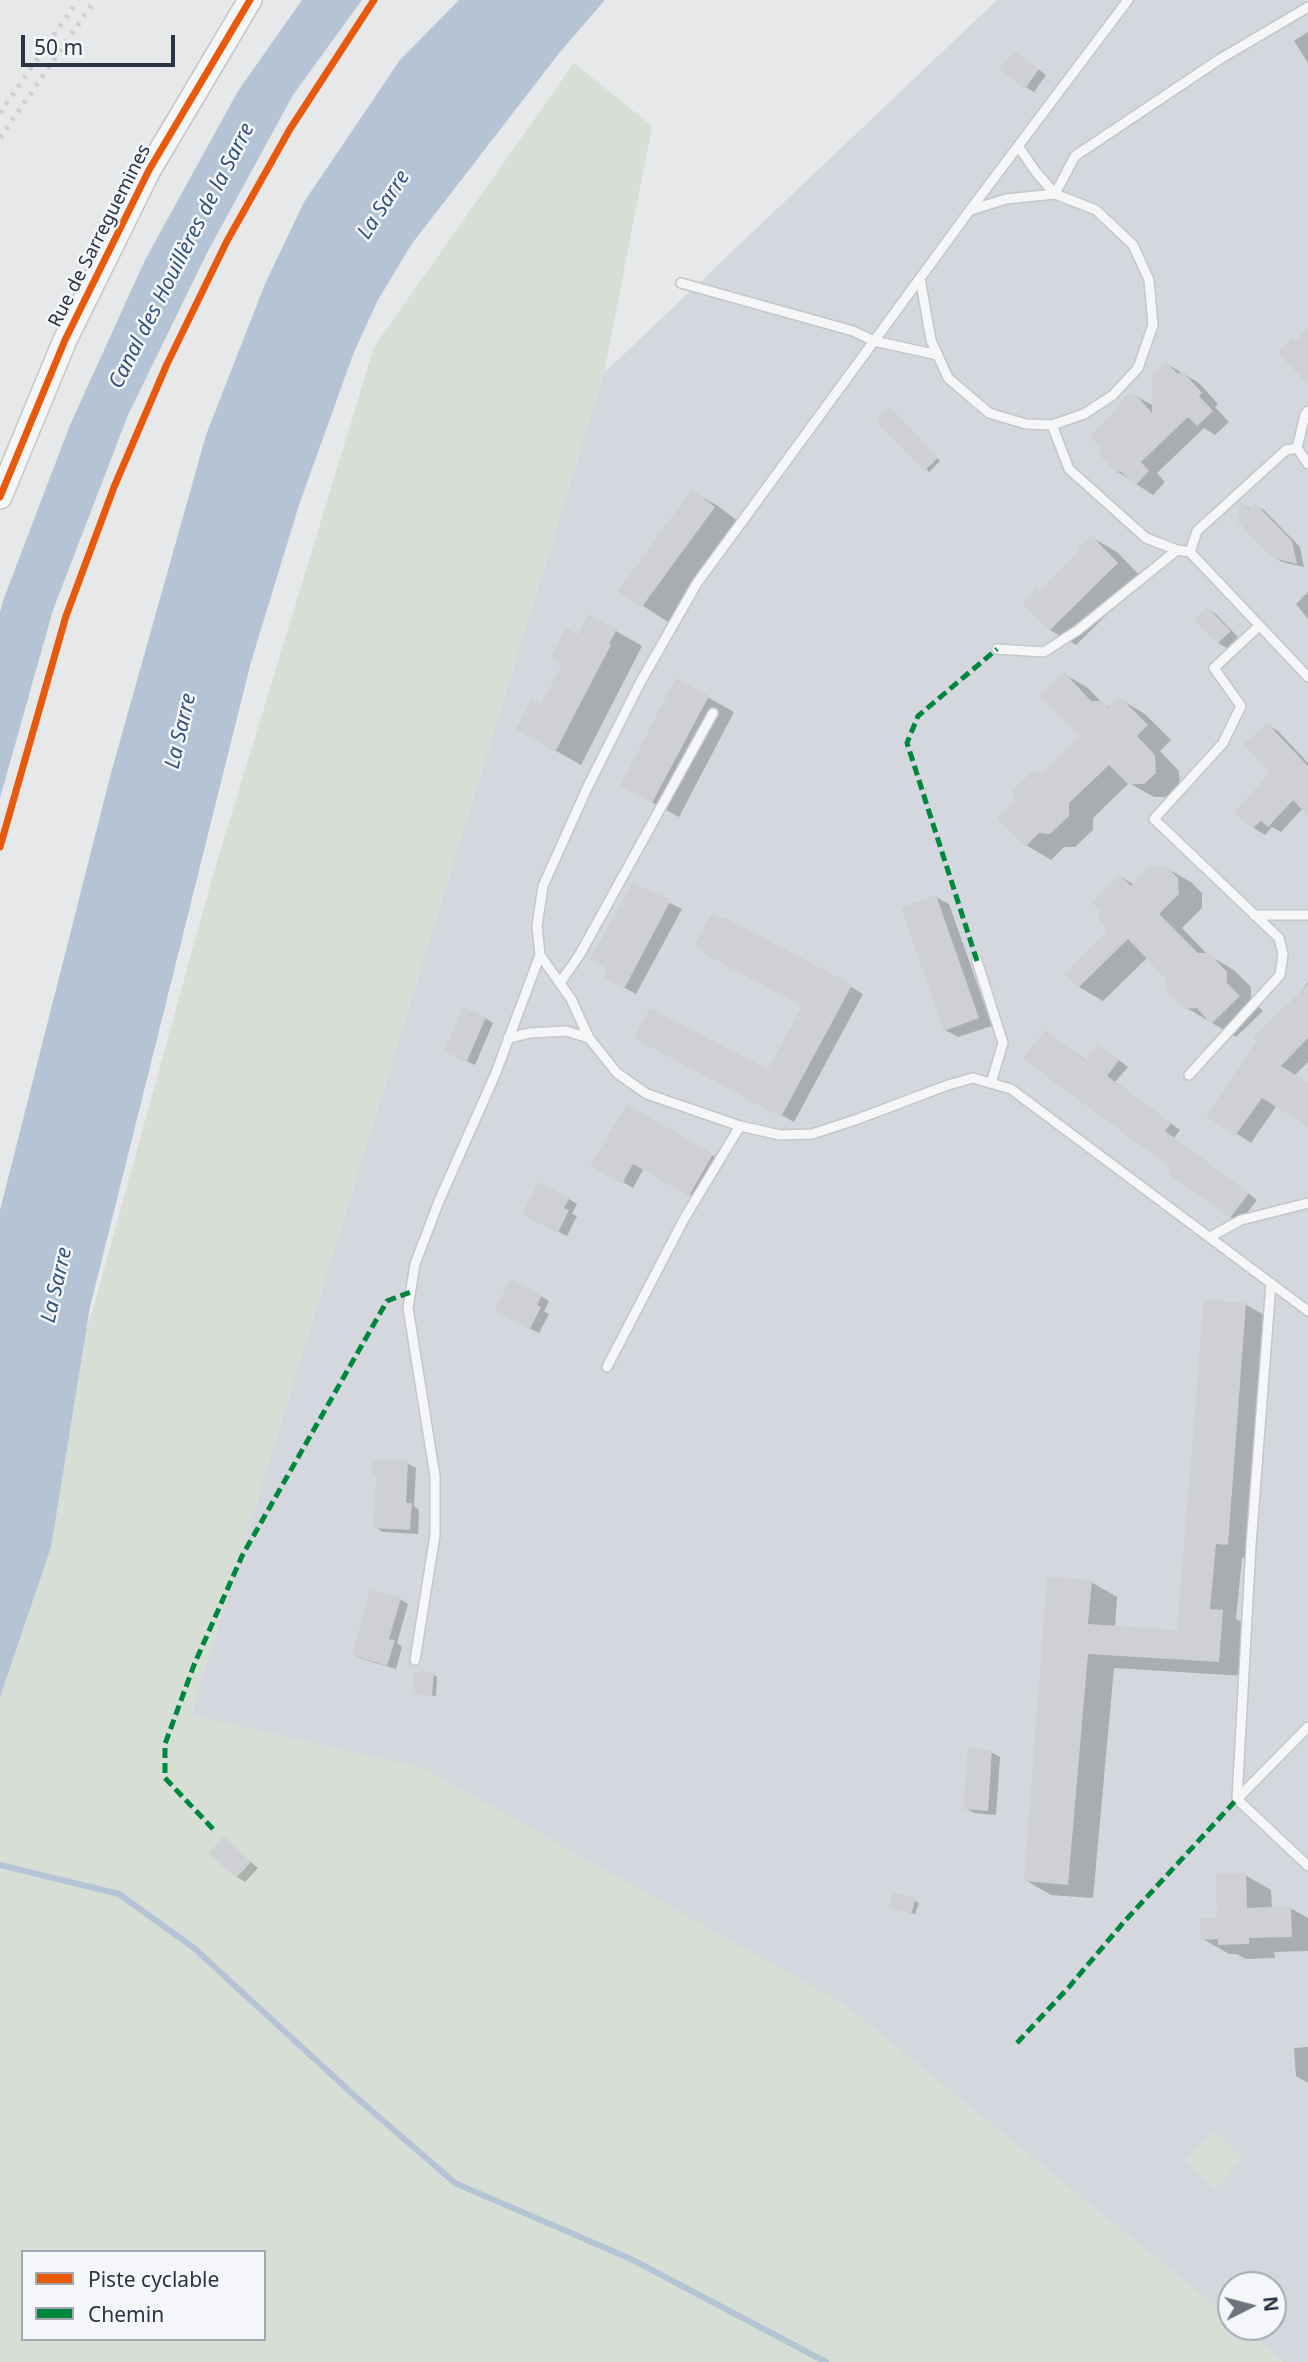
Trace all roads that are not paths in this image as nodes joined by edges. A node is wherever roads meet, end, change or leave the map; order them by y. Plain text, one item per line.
1 (250, 0) edge
2 (1128, 0) edge
3 (1308, 7) edge
4 (1018, 146) junction
5 (1055, 194) junction
6 (970, 210) junction
7 (920, 278) junction
8 (681, 283) dead end
9 (874, 341) junction
10 (938, 355) junction
11 (1308, 411) edge
12 (1052, 425) junction
13 (1297, 448) junction
14 (1308, 464) edge
15 (0, 497) edge
16 (1177, 550) junction
17 (1190, 552) junction
18 (1259, 626) junction
19 (997, 649) dead end
20 (1308, 677) edge
21 (713, 713) dead end
22 (1254, 915) junction
23 (1308, 915) edge
24 (540, 955) junction
25 (976, 961) dead end
26 (560, 984) junction
27 (508, 1038) junction
28 (589, 1038) junction
29 (1189, 1075) dead end
30 (991, 1083) junction
31 (740, 1126) junction
32 (1308, 1203) edge
33 (1210, 1237) junction
34 (1271, 1283) junction
35 (1308, 1311) edge
36 (607, 1367) dead end
37 (415, 1660) dead end
38 (1308, 1727) edge
39 (1237, 1799) junction
40 (1308, 1866) edge

1 - 15 street, Rue de Sarreguemines
2 - 4 lane
3 - 5 lane
4 - 5 lane
4 - 6 lane
5 - 6 lane
5 - 12 lane
6 - 7 lane
7 - 9 lane
7 - 10 lane
8 - 9 lane
9 - 10 lane
9 - 24 lane
10 - 12 lane
11 - 13 lane
12 - 16 lane
13 - 14 lane
13 - 17 lane
16 - 17 lane
16 - 19 lane
17 - 18 lane
18 - 20 lane
18 - 22 lane
21 - 26 lane
22 - 23 lane
22 - 29 lane
24 - 26 lane
24 - 27 lane
25 - 30 lane
26 - 28 lane
27 - 28 lane
27 - 37 lane
28 - 31 lane
30 - 31 lane
30 - 33 lane
31 - 36 lane
32 - 33 lane
33 - 34 lane
34 - 35 lane
34 - 39 lane
38 - 39 lane
39 - 40 lane

